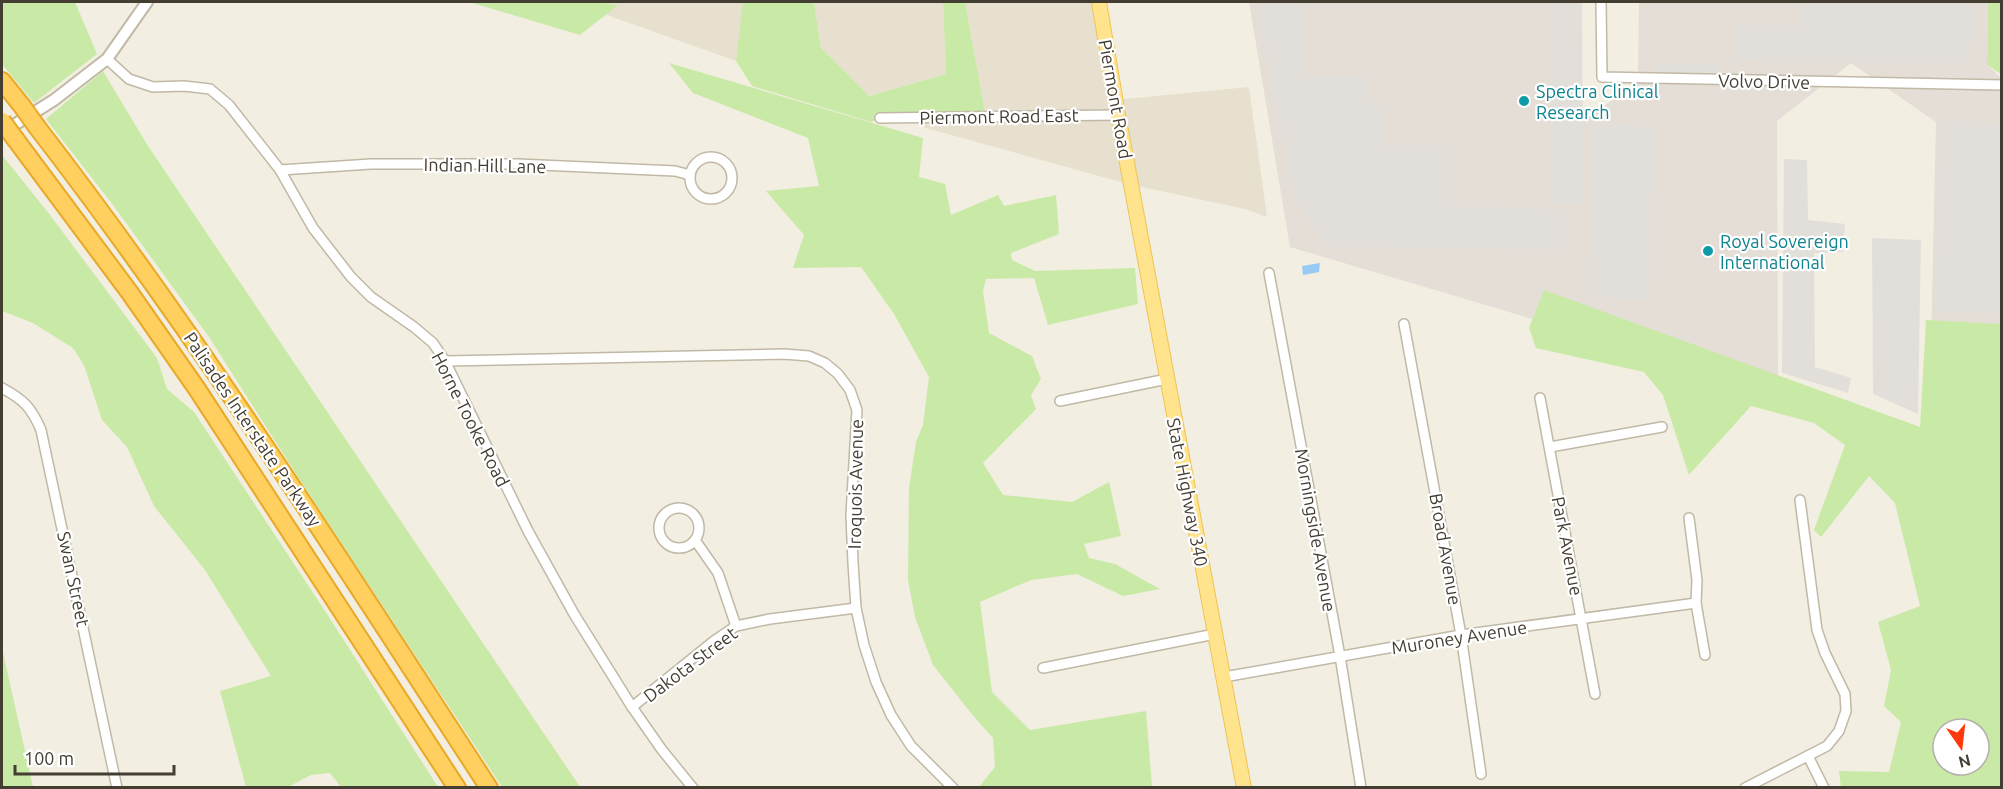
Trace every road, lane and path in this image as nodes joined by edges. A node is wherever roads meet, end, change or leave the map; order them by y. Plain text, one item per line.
1 (147, 2) edge
2 (1099, 2) edge
3 (1601, 2) edge
4 (107, 59) junction
5 (2, 81) edge
6 (2001, 85) edge
7 (1118, 115) junction
8 (880, 118) dead end
9 (2, 121) edge
10 (9, 136) edge
11 (280, 170) junction
12 (690, 175) junction
13 (1133, 195) joint
14 (1269, 273) dead end
15 (1404, 324) dead end
16 (445, 362) junction
17 (1167, 379) junction
18 (2, 388) edge
19 (1540, 398) dead end
20 (1060, 401) dead end
21 (1662, 427) dead end
22 (1550, 447) junction
23 (1800, 500) dead end
24 (1689, 518) dead end
25 (695, 540) junction
26 (1696, 603) junction
27 (856, 608) junction
28 (1582, 619) junction
29 (736, 626) junction
30 (1215, 634) junction
31 (1461, 634) junction
32 (1705, 655) dead end
33 (1340, 656) junction
34 (1043, 668) dead end
35 (1224, 677) junction
36 (1595, 693) dead end
37 (632, 707) junction
38 (1808, 756) junction
39 (1481, 774) dead end
40 (117, 788) edge
41 (457, 788) edge
42 (489, 788) edge
43 (693, 788) edge
44 (953, 788) edge
45 (1244, 788) edge
46 (1362, 788) edge
47 (1745, 788) edge
48 (1824, 788) edge

1 - 4 street
2 - 7 main road, Piermont Road
3 - 6 street, Volvo Drive
4 - 10 street
4 - 11 street, Horne Tooke Road
5 - 42 highway, Palisades Interstate Parkway, bridge
7 - 8 street, Piermont Road East
7 - 13 main road, Piermont Road
9 - 10 highway, Palisades Interstate Parkway, bridge
10 - 41 highway, Palisades Interstate Parkway
11 - 12 street, Indian Hill Lane
11 - 16 street, Horne Tooke Road
12 - 12 street
13 - 17 main road, State Highway 340
14 - 33 street, Morningside Avenue
15 - 31 street, Broad Avenue
16 - 27 street, Iroquois Avenue
16 - 37 street, Horne Tooke Road
17 - 20 street
17 - 30 main road, State Highway 340
18 - 40 street, Swan Street
19 - 22 street, Park Avenue
21 - 22 street
22 - 28 street, Park Avenue
23 - 38 street
24 - 26 street
25 - 25 street
25 - 29 street
26 - 28 street, Muroney Avenue
26 - 32 street
27 - 29 street, Dakota Street
27 - 44 street, Iroquois Avenue
28 - 31 street, Muroney Avenue
28 - 36 street, Park Avenue
29 - 37 street, Dakota Street
30 - 34 street
30 - 35 main road, State Highway 340
31 - 33 street, Muroney Avenue
31 - 39 street, Broad Avenue
33 - 35 street, Muroney Avenue
33 - 46 street, Morningside Avenue
35 - 45 main road, State Highway 340
37 - 43 street, Horne Tooke Road
38 - 47 street
38 - 48 street

